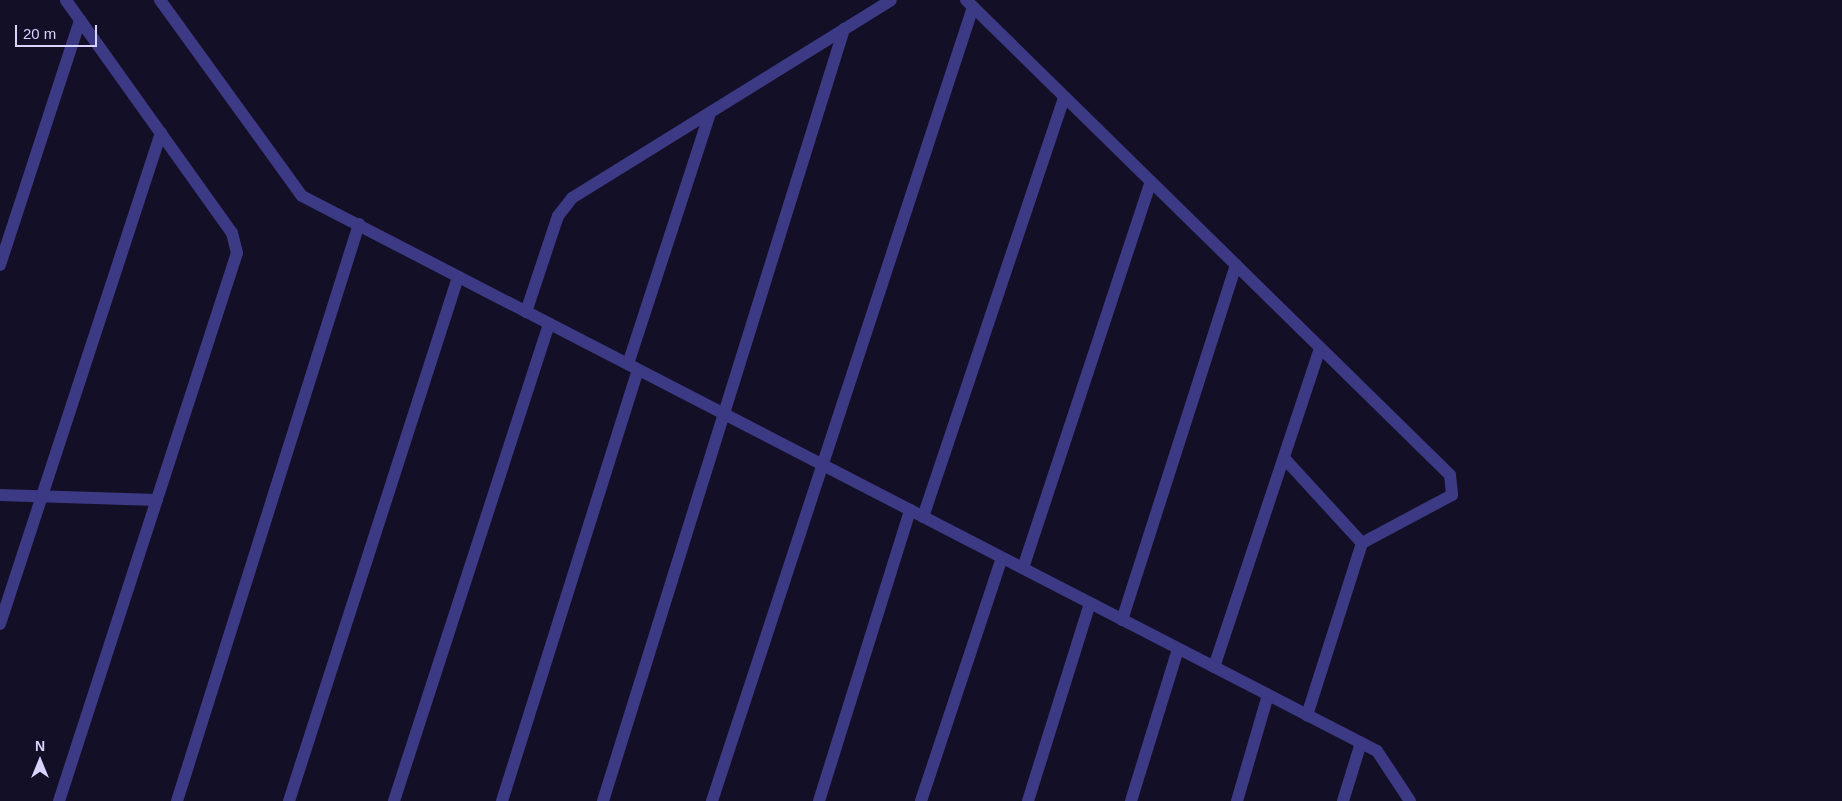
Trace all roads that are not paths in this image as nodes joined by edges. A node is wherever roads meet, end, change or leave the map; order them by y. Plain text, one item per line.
1 (66, 0) edge
2 (160, 0) edge
3 (891, 0) edge
4 (969, 4) edge
5 (80, 20) junction
6 (844, 29) junction
7 (1064, 97) junction
8 (710, 112) junction
9 (161, 133) junction
10 (1151, 182) junction
11 (359, 224) junction
12 (0, 265) edge
13 (1236, 265) junction
14 (458, 277) junction
15 (526, 312) junction
16 (549, 324) junction
17 (1320, 348) junction
18 (633, 367) junction
19 (724, 414) junction
20 (1284, 458) junction
21 (822, 465) junction
22 (0, 495) edge
23 (42, 496) junction
24 (157, 500) junction
25 (910, 510) junction
26 (923, 517) junction
27 (1362, 543) junction
28 (1002, 558) junction
29 (1023, 568) junction
30 (1090, 603) junction
31 (1122, 620) junction
32 (0, 624) edge
33 (1178, 649) junction
34 (1214, 667) junction
35 (1268, 695) junction
36 (1307, 715) junction
37 (1361, 743) junction
38 (59, 801) edge
39 (177, 801) edge
40 (289, 801) edge
41 (394, 801) edge
42 (502, 801) edge
43 (603, 801) edge
44 (712, 801) edge
45 (819, 801) edge
46 (921, 801) edge
47 (1028, 801) edge
48 (1131, 801) edge
49 (1237, 801) edge
50 (1343, 801) edge
51 (1410, 801) edge

1 - 5 street
2 - 11 street
3 - 6 street
4 - 7 street
4 - 21 street
5 - 9 street
5 - 12 street
6 - 8 street
6 - 19 street
7 - 10 street
7 - 26 street
8 - 15 street
8 - 18 street
9 - 23 street
9 - 24 street
10 - 13 street
10 - 29 street
11 - 14 street
11 - 39 street
13 - 17 street
13 - 31 street
14 - 15 street
14 - 40 street
15 - 16 street
16 - 18 street
16 - 41 street
17 - 20 street
17 - 27 street
18 - 19 street
18 - 42 street
19 - 21 street
19 - 43 street
20 - 27 street
20 - 34 street
21 - 25 street
21 - 44 street
22 - 23 street
23 - 24 street
23 - 32 street
24 - 38 street
25 - 26 street
25 - 45 street
26 - 28 street
27 - 36 street
28 - 29 street
28 - 46 street
29 - 30 street
30 - 31 street
30 - 47 street
31 - 33 street
33 - 34 street
33 - 48 street
34 - 35 street
35 - 36 street
35 - 49 street
36 - 37 street
37 - 50 street
37 - 51 street

